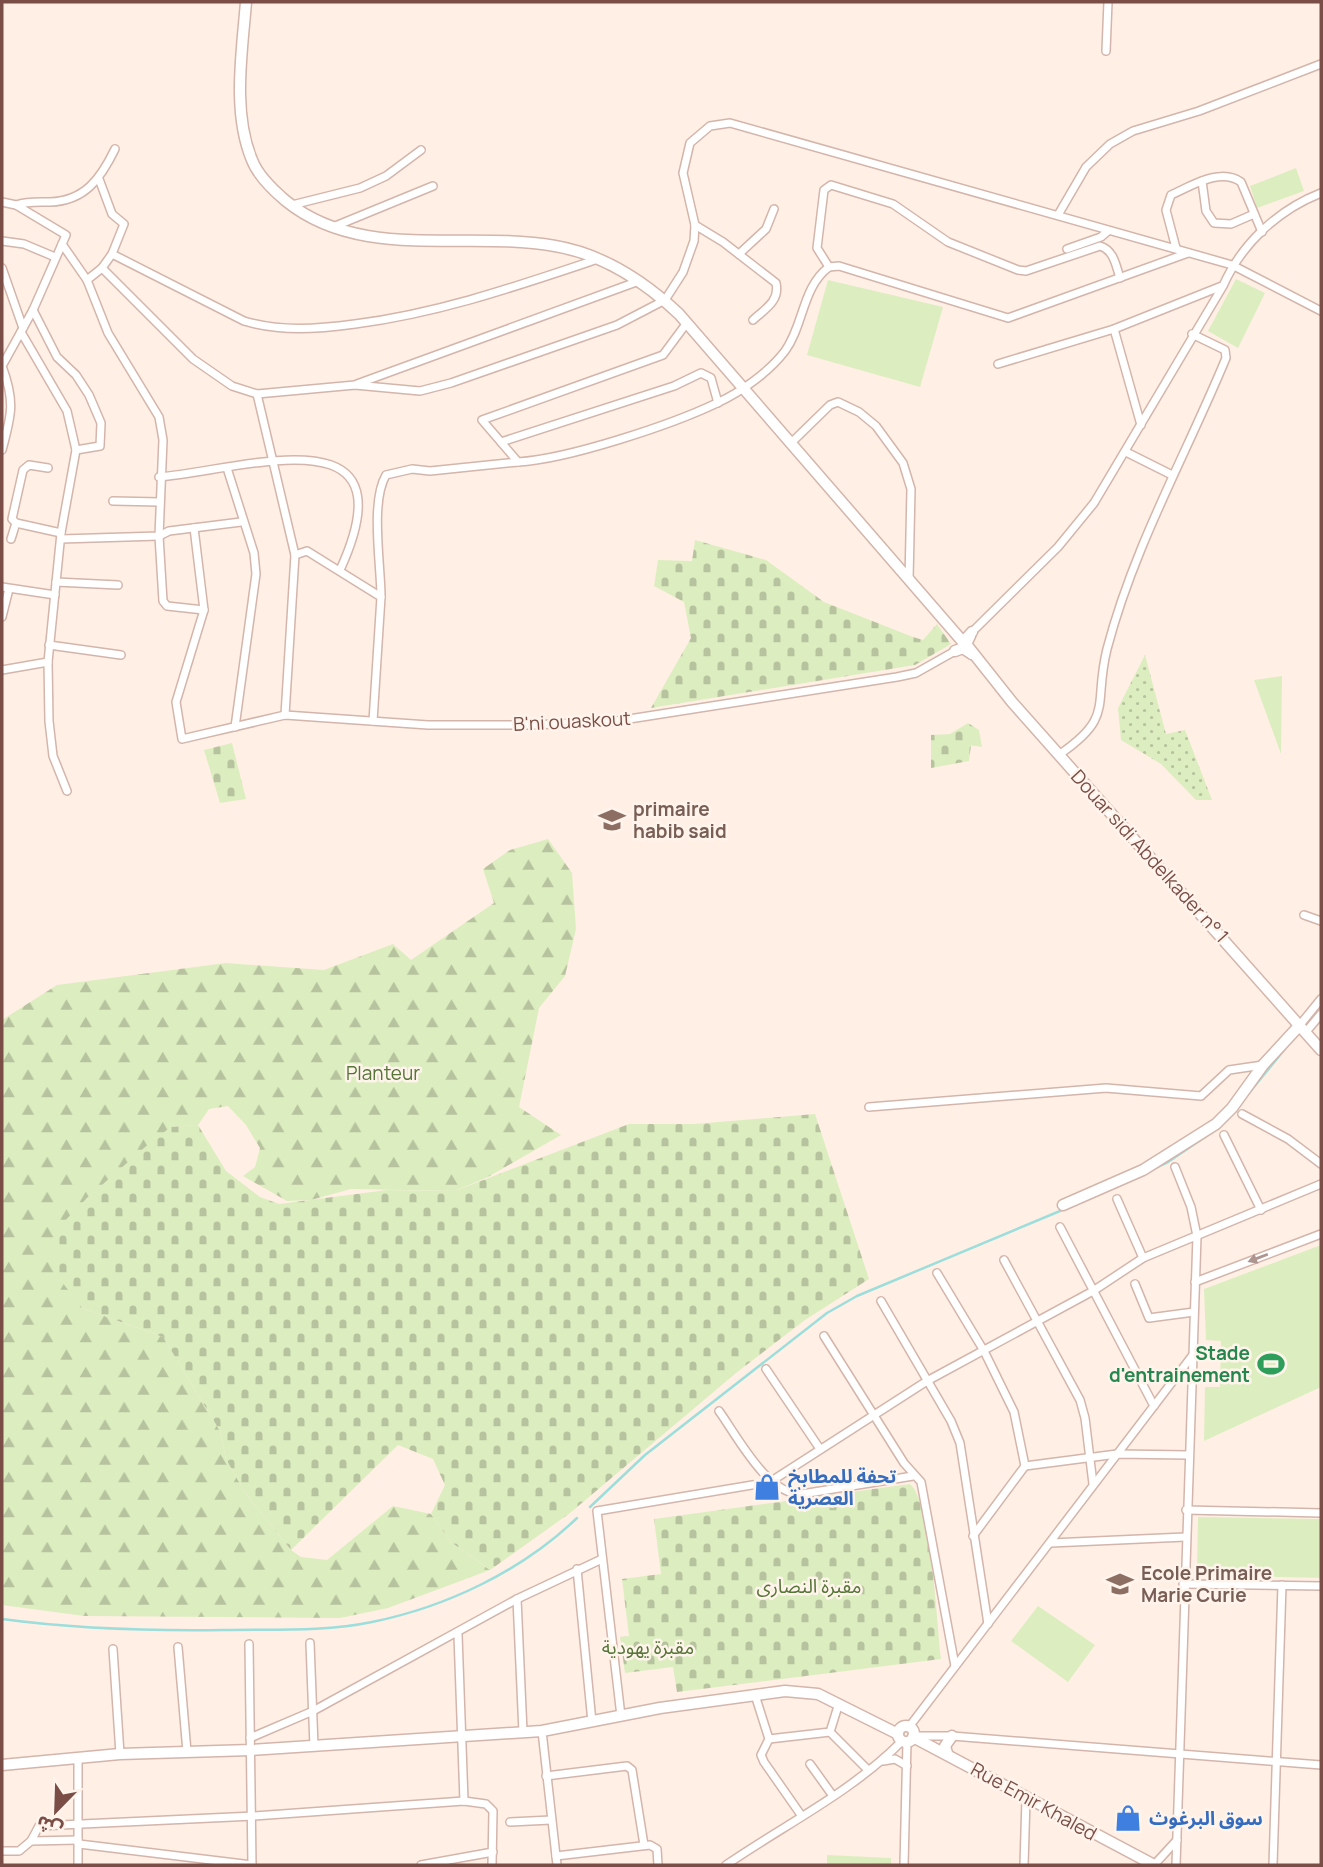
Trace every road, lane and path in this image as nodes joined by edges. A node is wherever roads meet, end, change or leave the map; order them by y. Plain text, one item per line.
1 (246, 2) edge
2 (1108, 2) edge
3 (1106, 51) dead end
4 (1321, 64) edge
5 (116, 149) dead end
6 (421, 150) dead end
7 (99, 179) junction
8 (1202, 181) junction
9 (433, 187) dead end
10 (1321, 193) edge
11 (2, 202) edge
12 (16, 205) junction
13 (291, 205) junction
14 (774, 209) dead end
15 (1254, 214) junction
16 (1058, 215) junction
17 (695, 225) junction
18 (332, 227) junction
19 (1108, 231) junction
20 (1262, 232) junction
21 (2, 241) edge
22 (24, 244) junction
23 (62, 244) junction
24 (2, 246) edge
25 (1176, 248) junction
26 (1067, 249) dead end
27 (1189, 252) junction
28 (112, 254) junction
29 (739, 254) junction
30 (55, 257) junction
31 (600, 258) junction
32 (1232, 265) junction
33 (829, 267) junction
34 (2, 268) edge
35 (102, 268) junction
36 (1121, 278) junction
37 (87, 280) junction
38 (639, 281) junction
39 (1223, 286) junction
40 (665, 300) junction
41 (33, 310) junction
42 (1321, 312) edge
43 (752, 320) dead end
44 (686, 324) junction
45 (1114, 329) junction
46 (22, 330) junction
47 (1192, 334) junction
48 (998, 364) dead end
49 (355, 385) junction
50 (743, 387) junction
51 (257, 394) junction
52 (718, 403) junction
53 (1141, 425) junction
54 (500, 442) junction
55 (790, 444) junction
56 (2, 450) edge
57 (76, 450) junction
58 (1126, 452) junction
59 (273, 460) junction
60 (517, 462) junction
61 (48, 468) dead end
62 (227, 468) junction
63 (1172, 475) junction
64 (159, 477) junction
65 (113, 501) dead end
66 (160, 502) junction
67 (241, 522) junction
68 (16, 523) junction
69 (194, 528) junction
70 (61, 536) junction
71 (159, 536) junction
72 (11, 539) dead end
73 (295, 555) junction
74 (340, 570) junction
75 (909, 581) junction
76 (56, 582) junction
77 (118, 585) dead end
78 (6, 588) edge
79 (55, 596) junction
80 (382, 597) junction
81 (204, 610) junction
82 (2, 617) edge
83 (972, 632) joint
84 (49, 645) junction
85 (961, 646) junction
86 (121, 654) dead end
87 (48, 662) junction
88 (2, 670) edge
89 (285, 716) junction
90 (373, 721) junction
91 (235, 727) junction
92 (1060, 754) junction
93 (67, 791) dead end
94 (1304, 915) dead end
95 (1321, 921) edge
96 (1321, 999) edge
97 (1321, 1014) edge
98 (1302, 1029) junction
99 (1321, 1051) edge
100 (1263, 1065) junction
101 (869, 1107) dead end
102 (1242, 1114) dead end
103 (1224, 1135) dead end
104 (1321, 1164) edge
105 (1175, 1167) dead end
106 (1321, 1184) edge
107 (1117, 1199) dead end
108 (1063, 1205) dead end
109 (1262, 1210) junction
110 (1060, 1227) dead end
111 (1321, 1234) edge
112 (1197, 1236) junction
113 (1143, 1258) junction
114 (1004, 1260) dead end
115 (937, 1273) dead end
116 (1195, 1282) junction
117 (1135, 1284) dead end
118 (1093, 1291) junction
119 (881, 1301) dead end
120 (1194, 1312) junction
121 (1038, 1321) junction
122 (824, 1336) dead end
123 (984, 1351) junction
124 (1192, 1356) junction
125 (766, 1370) dead end
126 (927, 1381) junction
127 (1154, 1406) junction
128 (719, 1411) dead end
129 (873, 1415) junction
130 (820, 1449) junction
131 (1117, 1454) junction
132 (1188, 1455) junction
133 (1088, 1457) junction
134 (1025, 1466) junction
135 (913, 1476) junction
136 (771, 1482) junction
137 (1094, 1484) junction
138 (1186, 1510) junction
139 (1321, 1513) edge
140 (973, 1536) junction
141 (1185, 1537) junction
142 (1051, 1543) junction
143 (602, 1559) junction
144 (577, 1569) junction
145 (1183, 1584) junction
146 (1282, 1585) junction
147 (1321, 1586) edge
148 (517, 1600) junction
149 (988, 1624) junction
150 (458, 1635) junction
151 (310, 1643) dead end
152 (249, 1644) dead end
153 (178, 1647) dead end
154 (113, 1649) dead end
155 (956, 1666) junction
156 (755, 1695) junction
157 (839, 1703) junction
158 (313, 1711) junction
159 (621, 1716) junction
160 (592, 1721) junction
161 (542, 1731) junction
162 (523, 1732) junction
163 (830, 1732) junction
164 (952, 1735) junction
165 (907, 1736) junction
166 (459, 1737) junction
167 (250, 1738) junction
168 (769, 1739) junction
169 (314, 1746) junction
170 (251, 1750) junction
171 (187, 1752) junction
172 (947, 1753) junction
173 (1181, 1753) junction
174 (120, 1754) junction
175 (78, 1757) junction
176 (882, 1761) junction
177 (1277, 1763) junction
178 (810, 1764) dead end
179 (2, 1765) edge
180 (1321, 1765) edge
181 (907, 1769) junction
182 (868, 1770) junction
183 (546, 1776) junction
184 (833, 1796) junction
185 (1026, 1799) junction
186 (464, 1801) junction
187 (801, 1815) junction
188 (254, 1816) junction
189 (551, 1820) junction
190 (510, 1822) dead end
191 (79, 1824) junction
192 (1178, 1839) junction
193 (31, 1841) junction
194 (78, 1842) junction
195 (644, 1845) junction
196 (2, 1851) edge
197 (493, 1852) junction
198 (556, 1856) junction
199 (1134, 1860) edge
200 (78, 1865) edge
201 (252, 1865) edge
202 (421, 1865) edge
203 (492, 1865) edge
204 (557, 1865) edge
205 (658, 1865) edge
206 (726, 1865) edge
207 (904, 1865) edge
208 (1024, 1865) edge
209 (1154, 1865) edge
210 (1176, 1865) edge
211 (1273, 1865) edge

1 - 13 street, Douar sidi Abdelkader n° 1
2 - 3 street
4 - 16 street
5 - 7 street
6 - 13 street
7 - 12 street
7 - 28 street
8 - 15 street
8 - 15 street
8 - 25 street
9 - 18 street
10 - 20 street
11 - 12 street
12 - 23 street
13 - 18 street, Douar sidi Abdelkader n° 1
14 - 29 street
15 - 20 street
16 - 17 street
16 - 19 street
17 - 29 street
17 - 40 street
18 - 31 street, Douar sidi Abdelkader n° 1
19 - 25 street
19 - 26 street
20 - 32 street
21 - 22 street
22 - 24 street
22 - 30 street
23 - 30 street
23 - 37 street
25 - 27 street
27 - 32 street
27 - 36 street
28 - 31 street
28 - 35 street
29 - 43 street
30 - 41 street
31 - 38 street, Douar sidi Abdelkader n° 1
32 - 39 street
32 - 42 street
33 - 36 street
33 - 36 street
33 - 50 street
34 - 46 street
35 - 37 street
35 - 51 street
37 - 64 street
38 - 40 street, Douar sidi Abdelkader n° 1
38 - 49 street
39 - 45 street
39 - 47 street
40 - 44 street, Douar sidi Abdelkader n° 1
40 - 49 street
41 - 46 street
41 - 57 street
44 - 50 street, Douar sidi Abdelkader n° 1
44 - 54 street
45 - 48 street
45 - 53 street
46 - 56 street
46 - 57 street
47 - 53 street
47 - 63 street
49 - 51 street
50 - 52 street
50 - 55 street, Douar sidi Abdelkader n° 1
51 - 59 street
52 - 54 street
52 - 60 street
53 - 58 street
54 - 60 street
55 - 75 street, Douar sidi Abdelkader n° 1
55 - 75 street
57 - 70 street
58 - 63 street
58 - 83 street
59 - 62 street
59 - 73 street
59 - 74 street
60 - 80 street
61 - 68 street
62 - 64 street
62 - 67 street
63 - 92 street
64 - 66 street
65 - 66 street
66 - 71 street
67 - 69 street
67 - 91 street
68 - 70 street
68 - 72 street
69 - 71 street
69 - 81 street
70 - 71 street
70 - 76 street
71 - 81 street
73 - 74 street
73 - 89 street
74 - 80 street
75 - 85 street, Douar sidi Abdelkader n° 1
76 - 77 street
76 - 79 street
78 - 79 street
78 - 82 street
79 - 84 street
80 - 90 street
81 - 91 street, B'ni ouaskout
83 - 85 street
84 - 86 street
84 - 87 street
85 - 90 street, B'ni ouaskout
85 - 92 street, Douar sidi Abdelkader n° 1
87 - 88 street
87 - 93 street
89 - 90 street, B'ni ouaskout
89 - 91 street, B'ni ouaskout
92 - 98 street, Douar sidi Abdelkader n° 1
94 - 95 street
96 - 98 street
97 - 98 street
98 - 99 street, Douar sidi Abdelkader n° 1
98 - 100 street
100 - 101 street
100 - 108 street
102 - 104 street
103 - 109 street
105 - 112 street
106 - 109 street
107 - 113 street
109 - 112 street
110 - 118 street
111 -> 116 street
112 - 113 street
112 - 116 street
113 - 118 street
114 - 121 street
115 - 123 street
116 - 120 street
117 - 120 street
118 - 121 street
118 - 127 street
119 - 126 street
120 - 124 street
121 - 123 street
121 - 133 street
122 - 129 street
123 - 126 street
123 - 134 street
124 - 127 street
124 - 132 street
125 - 130 street
126 - 129 street
126 - 140 street
127 - 131 street
128 - 136 street
129 - 130 street
129 - 135 street
130 - 136 street
131 - 132 street
131 - 133 street
131 - 137 street
132 - 138 street
133 - 134 street
133 - 137 street
134 - 140 street
135 - 136 street
135 - 155 street
136 - 143 street
137 - 142 street
138 - 139 street
138 - 141 street
140 - 149 street
141 - 142 street
141 - 145 street
142 - 149 street
143 - 144 street
143 - 159 street
144 - 148 street
144 - 160 street
145 - 146 street
145 - 173 street
146 - 147 street
146 - 177 street
148 - 150 street
148 - 162 street
149 - 155 street
150 - 158 street
150 - 166 street
151 - 158 street
152 - 167 street
153 - 171 street
154 - 174 street
155 - 165 street
156 - 157 street, Rue Emir Khaled
156 - 159 street, Rue Emir Khaled
156 - 168 street
157 - 163 street
157 - 165 street, Rue Emir Khaled
158 - 167 street
158 - 169 street
159 - 160 street, Rue Emir Khaled
160 - 161 street, Rue Emir Khaled
161 - 162 street, Rue Emir Khaled
161 - 183 street
162 - 166 street, Rue Emir Khaled
163 - 168 street
163 - 182 street
164 - 165 street
164 - 172 street
164 - 173 street
165 - 172 street, Rue Emir Khaled
165 - 176 street
165 - 181 street
166 - 169 street, Rue Emir Khaled
166 - 186 street
167 - 170 street
168 - 187 street
169 - 170 street, Rue Emir Khaled
170 - 171 street, Rue Emir Khaled
170 - 188 street
171 - 174 street, Rue Emir Khaled
172 - 185 street, Rue Emir Khaled
173 - 177 street
173 - 192 street
174 - 175 street, Rue Emir Khaled
175 - 179 street, Rue Emir Khaled
175 - 191 street
176 - 181 street
176 - 182 street
177 - 180 street
177 - 211 street
178 - 184 street
181 - 207 street
182 - 184 street
183 - 189 street
183 - 195 street
184 - 187 street
185 - 199 street, Rue Emir Khaled
185 - 208 street
186 - 188 street
186 - 197 street
187 - 206 street
188 - 191 street
188 - 201 street
189 - 190 street
189 - 198 street
191 - 193 street
191 - 194 street
192 - 209 street
192 - 210 street
193 - 194 street
193 - 196 street
194 - 200 street
194 - 201 street
195 - 198 street
195 - 205 street
197 - 202 street
197 - 203 street
198 - 204 street
199 - 209 street, Rue Emir Khaled

